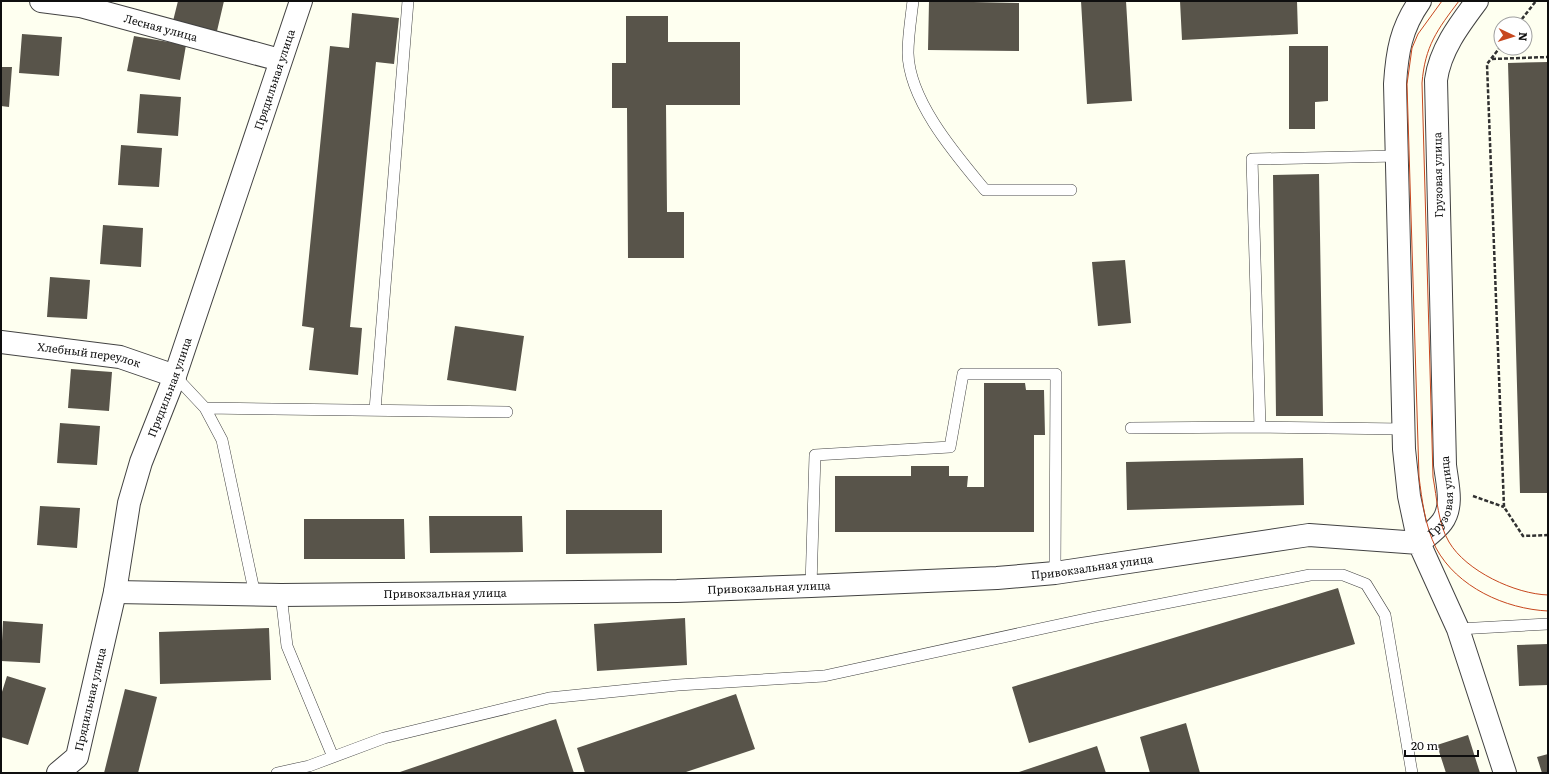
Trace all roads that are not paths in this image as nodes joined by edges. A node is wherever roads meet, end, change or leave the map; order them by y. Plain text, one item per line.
1 (41, 1) edge
2 (301, 1) edge
3 (408, 1) edge
4 (913, 1) edge
5 (1420, 1) edge
6 (1477, 1) edge
7 (280, 60) junction
8 (1397, 156) junction
9 (1071, 190) dead end
10 (1, 342) edge
11 (174, 376) junction
12 (205, 408) junction
13 (374, 410) junction
14 (507, 412) dead end
15 (1260, 427) junction
16 (1130, 428) dead end
17 (1404, 429) junction
18 (1419, 543) junction
19 (1055, 573) junction
20 (811, 586) junction
21 (115, 592) junction
22 (254, 595) junction
23 (281, 595) junction
24 (1548, 624) edge
25 (1458, 629) junction
26 (333, 757) junction
27 (58, 773) edge
28 (277, 773) edge
29 (1412, 773) edge
30 (1505, 773) edge

1 - 7 street, Лесная улица
2 - 7 street, Прядильная улица
3 - 13 lane
4 - 9 lane
5 - 8 street, Грузовая улица
6 - 18 street, Грузовая улица
7 - 11 street, Прядильная улица
8 - 15 lane
8 - 17 street, Грузовая улица
10 - 11 street, Хлебный переулок
11 - 12 lane
11 - 21 street, Прядильная улица
12 - 13 lane
12 - 22 lane
13 - 14 lane
15 - 16 lane
15 - 17 lane
17 - 18 street, Грузовая улица
18 - 19 street, Привокзальная улица
18 - 25 street
19 - 20 street, Привокзальная улица
19 - 20 lane
20 - 23 street, Привокзальная улица
21 - 22 street, Привокзальная улица
21 - 27 street, Прядильная улица
22 - 23 street, Привокзальная улица
23 - 26 lane
24 - 25 lane
25 - 30 street
26 - 28 lane
26 - 29 lane

